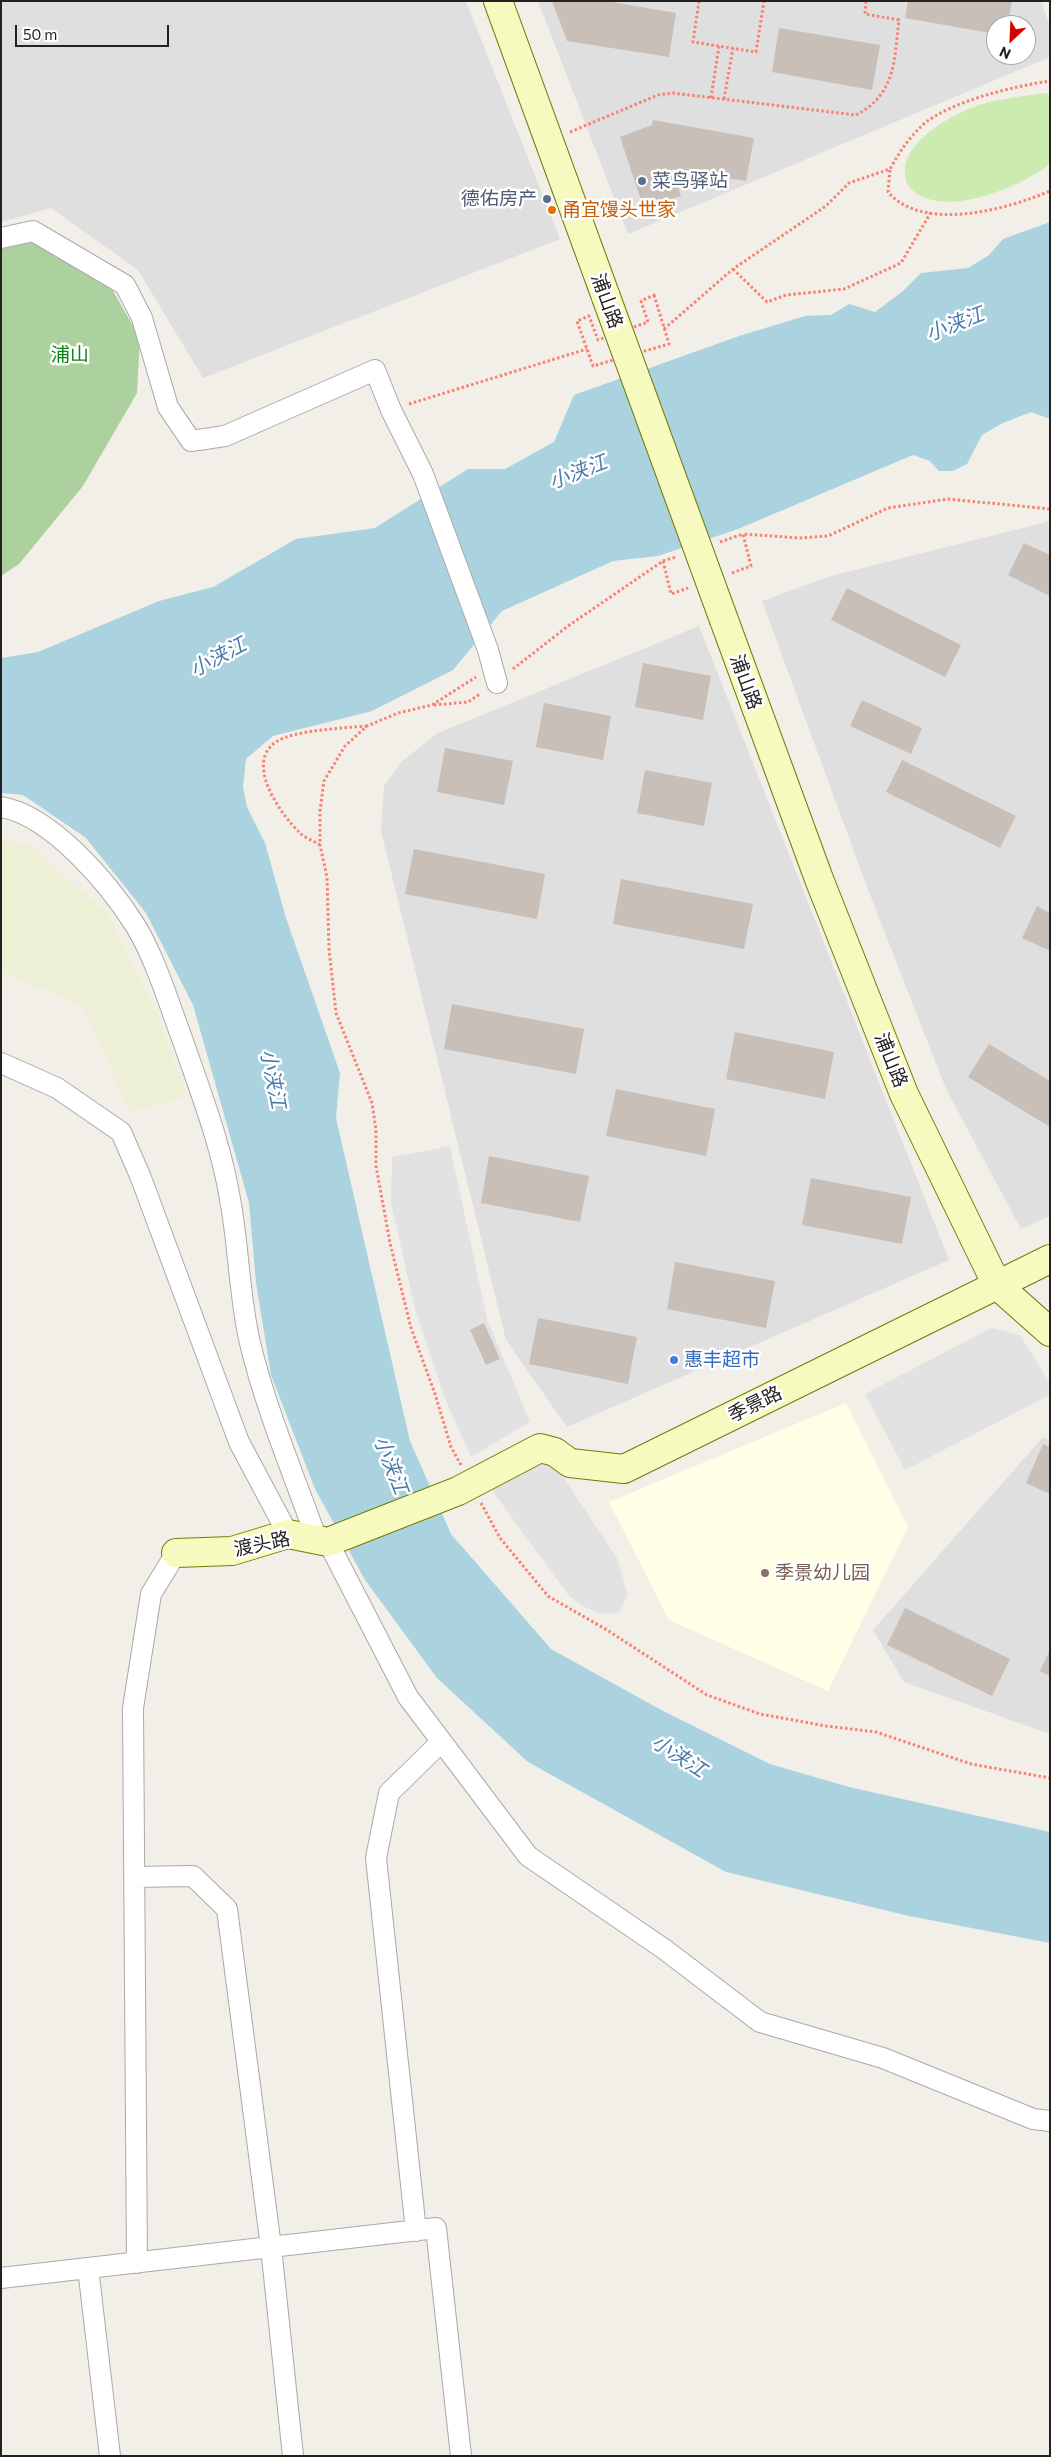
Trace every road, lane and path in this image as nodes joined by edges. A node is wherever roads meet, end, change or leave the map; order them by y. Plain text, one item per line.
1 (498, 1) edge
2 (699, 1) edge
3 (764, 1) edge
4 (866, 1) edge
5 (719, 46) junction
6 (732, 48) junction
7 (1050, 81) edge
8 (711, 98) junction
9 (724, 99) junction
10 (548, 140) junction
11 (890, 169) junction
12 (1050, 191) edge
13 (932, 212) junction
14 (1, 238) edge
15 (733, 269) junction
16 (664, 329) junction
17 (619, 333) junction
18 (669, 344) dead end
19 (587, 349) junction
20 (593, 366) dead end
21 (391, 410) junction
22 (1050, 509) edge
23 (710, 582) junction
24 (493, 666) junction
25 (432, 705) junction
26 (367, 726) junction
27 (1, 807) edge
28 (320, 844) junction
29 (1, 1062) edge
30 (1050, 1260) edge
31 (997, 1285) junction
32 (1050, 1332) edge
33 (464, 1487) junction
34 (288, 1534) junction
35 (323, 1541) junction
36 (176, 1553) joint
37 (441, 1742) junction
38 (1050, 1778) edge
39 (134, 1878) junction
40 (1050, 2121) edge
41 (416, 2231) junction
42 (271, 2247) junction
43 (138, 2263) junction
44 (88, 2268) junction
45 (1, 2278) edge
46 (110, 2456) edge
47 (293, 2456) edge
48 (461, 2456) edge

1 - 10 street, 浦山路
2 - 5 path
3 - 6 path
4 - 9 path
5 - 6 path
5 - 8 path
6 - 9 path
7 - 11 path
8 - 9 path
8 - 10 path
10 - 17 street, 浦山路, bridge
11 - 13 path
11 - 15 path
12 - 13 path
13 - 15 path
14 - 21 street
15 - 16 path
16 - 17 path
16 - 18 path
17 - 19 path
17 - 23 street, 浦山路, bridge
19 - 20 path
19 - 21 path
21 - 24 street
22 - 23 path
23 - 24 path
23 - 31 street, 浦山路, bridge
24 - 25 path
24 - 25 path
25 - 26 path
26 - 28 path
26 - 28 path
27 - 35 street
28 - 33 path
29 - 34 street
30 - 31 street, 季景路
31 - 32 street, 浦山路
31 - 33 street, 季景路
33 - 35 street
33 - 38 path
34 - 35 street, 渡头路
34 - 36 street, 渡头路
35 - 37 street
36 - 39 street
37 - 40 street
37 - 41 street
39 - 42 street
39 - 43 street
41 - 42 street
41 - 48 street
42 - 43 street
42 - 47 street
43 - 44 street
44 - 45 street
44 - 46 street

